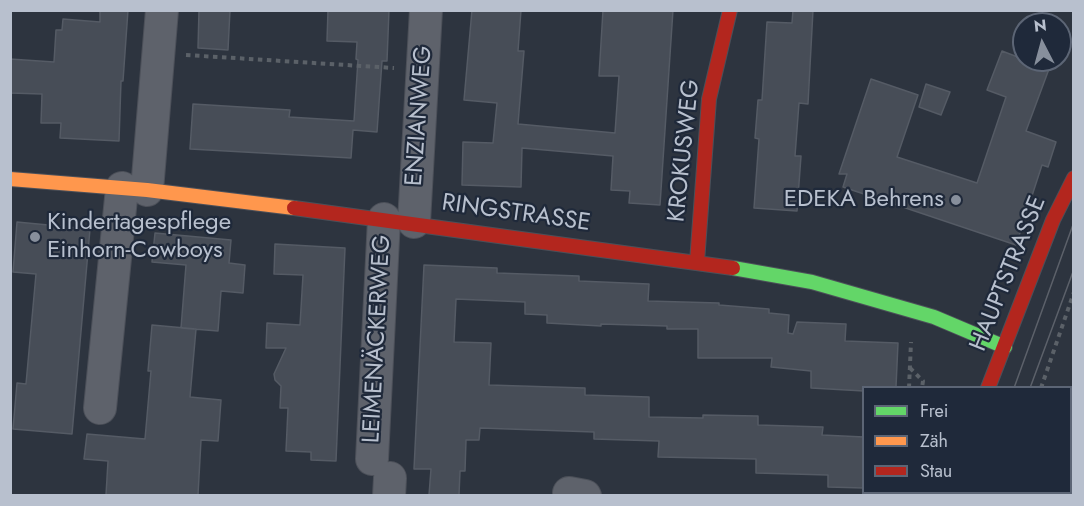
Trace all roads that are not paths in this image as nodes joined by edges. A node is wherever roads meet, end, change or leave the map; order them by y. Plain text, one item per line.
1 (162, 10) edge
2 (426, 10) edge
3 (730, 10) edge
4 (1074, 178) edge
5 (10, 179) edge
6 (135, 189) junction
7 (399, 220) junction
8 (697, 262) junction
9 (1005, 347) junction
10 (988, 386) edge
11 (100, 408) dead end
12 (384, 477) edge

1 - 6 street
2 - 7 street, ENZIANWEG
3 - 8 street, KROKUSWEG
4 - 9 street, HAUPTSTRASSE
5 - 6 street, RINGSTRASSE
6 - 7 street, RINGSTRASSE
6 - 11 street
7 - 8 street, RINGSTRASSE
7 - 12 street, LEIMENÄCKERWEG
8 - 9 street, RINGSTRASSE
9 - 10 street, HAUPTSTRASSE

